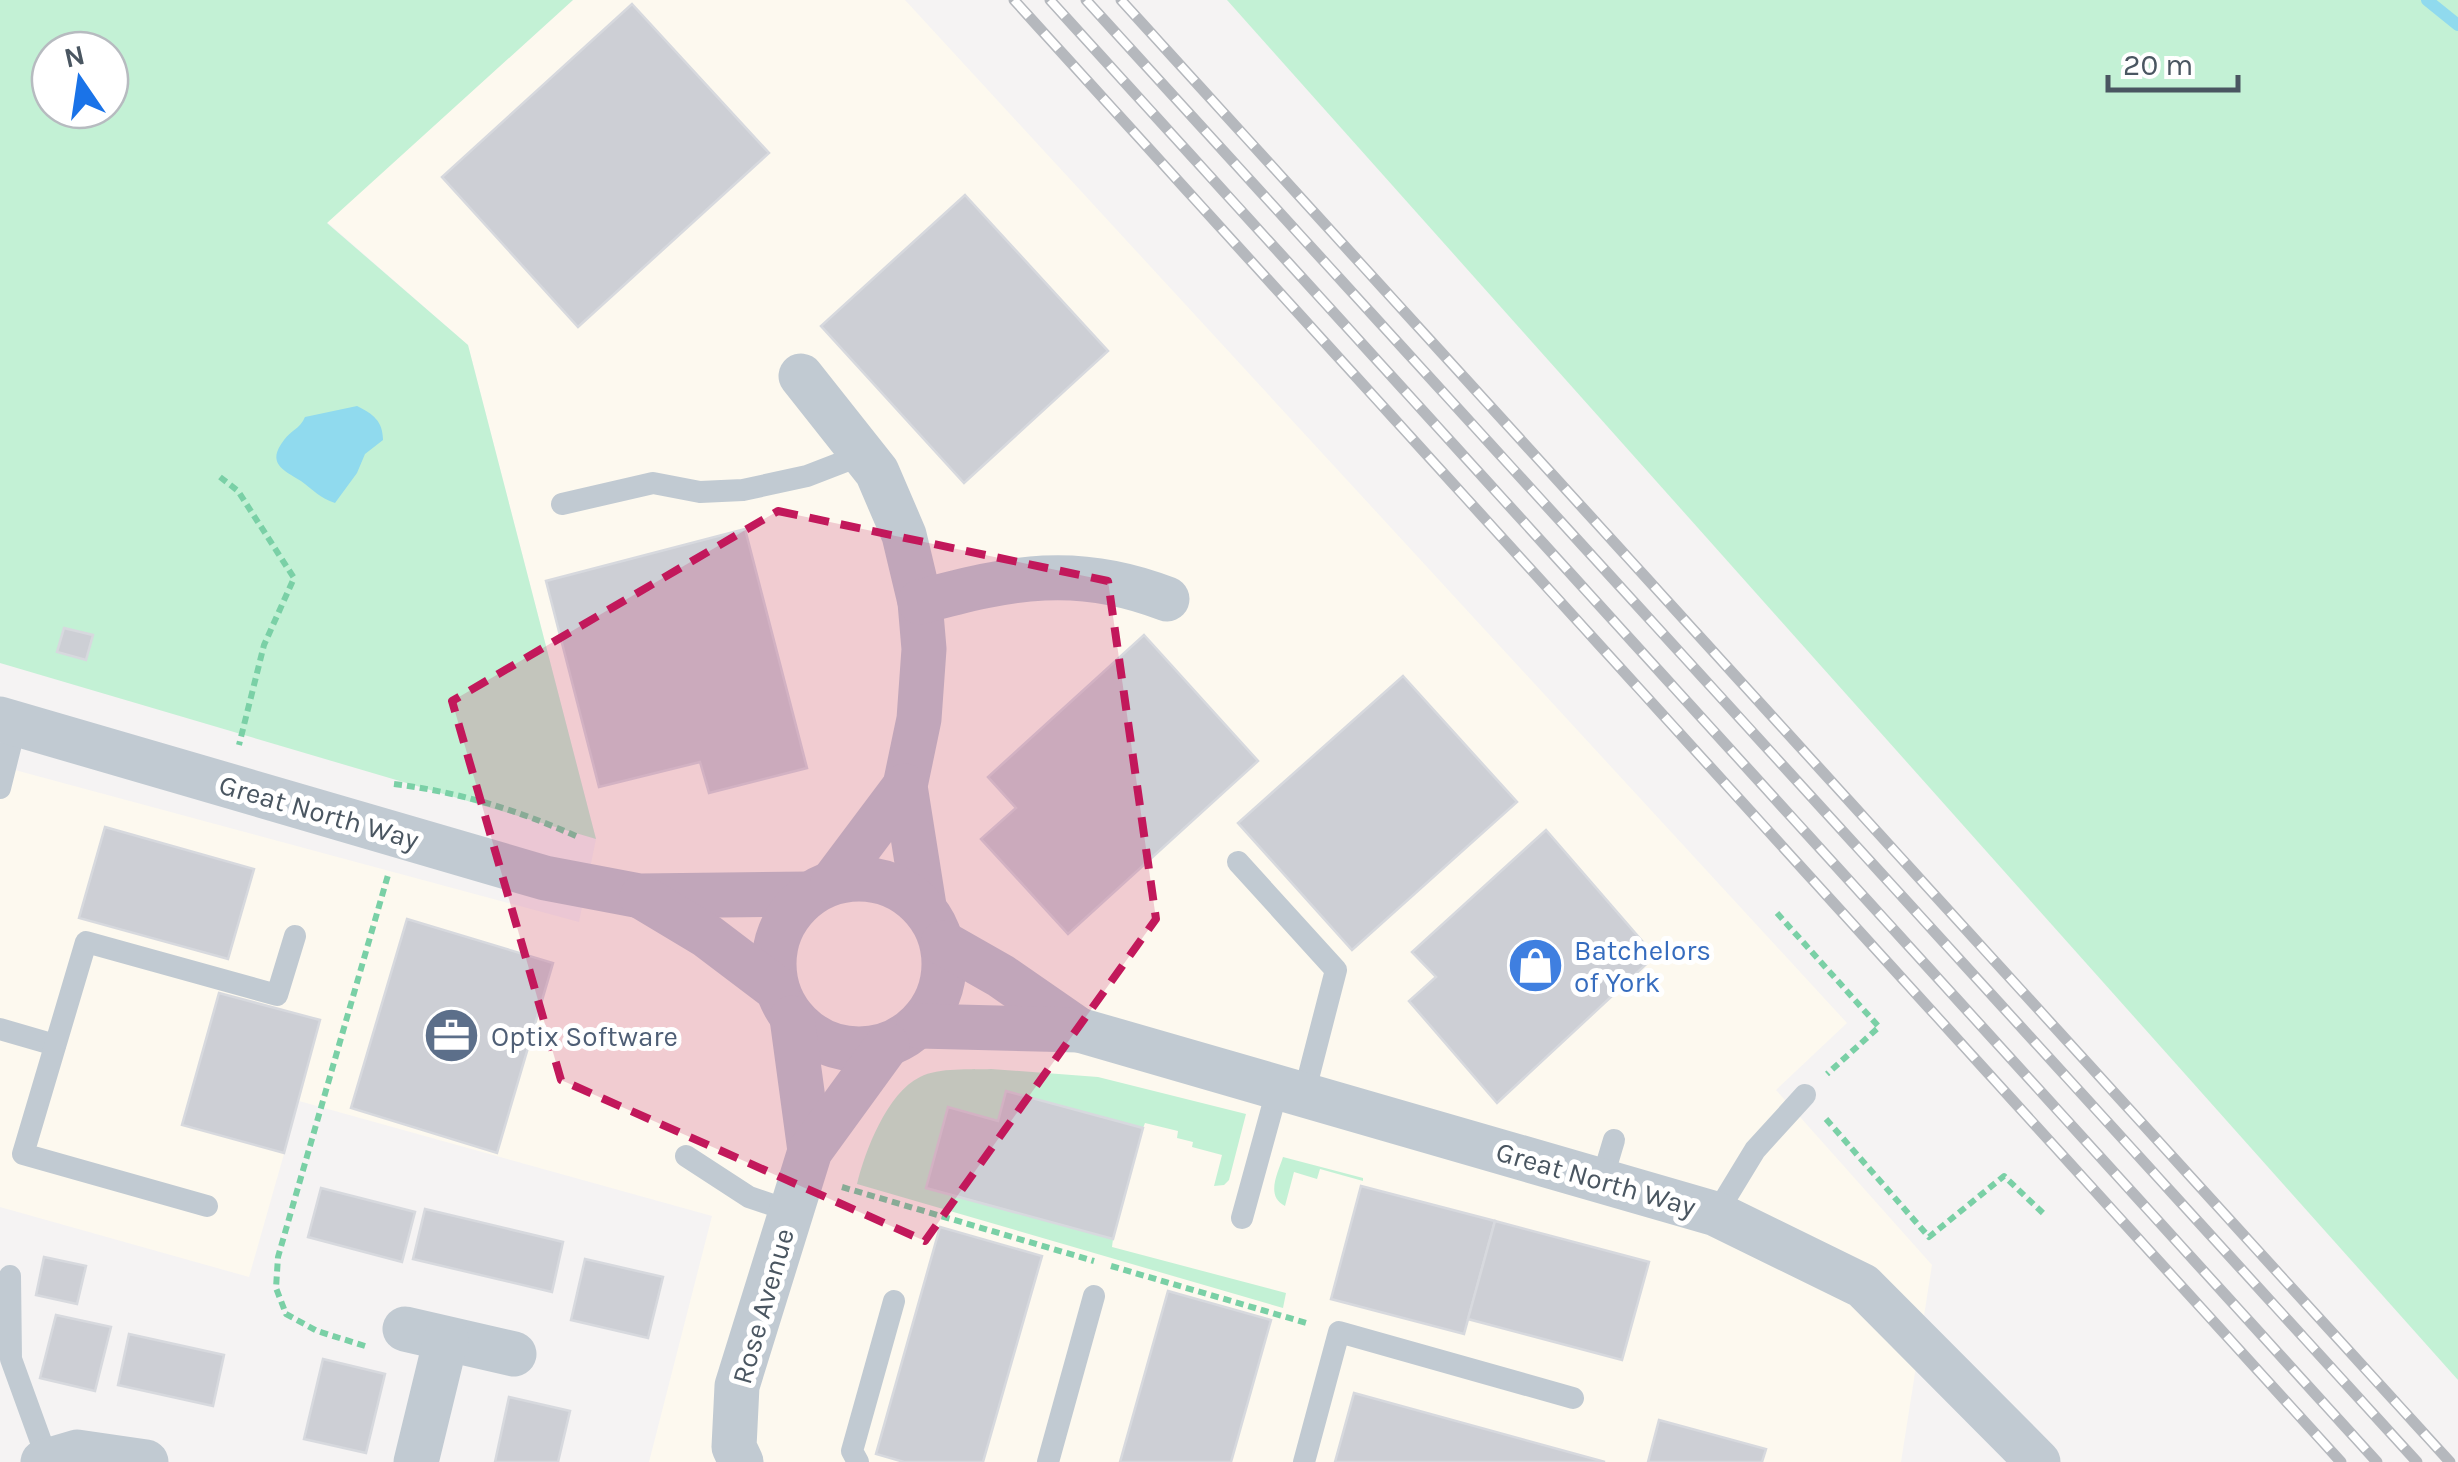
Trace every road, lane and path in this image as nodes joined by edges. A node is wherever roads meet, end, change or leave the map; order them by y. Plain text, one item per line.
1 (801, 376) dead end
2 (864, 454) junction
3 (220, 476) dead end
4 (562, 504) dead end
5 (1167, 599) dead end
6 (920, 602) junction
7 (8, 722) edge
8 (230, 786) junction
9 (905, 786) junction
10 (0, 788) edge
11 (399, 836) junction
12 (1238, 862) dead end
13 (820, 888) junction
14 (640, 896) junction
15 (1777, 913) dead end
16 (933, 925) junction
17 (296, 936) dead end
18 (784, 1003) junction
19 (0, 1029) edge
20 (1079, 1030) junction
21 (903, 1035) junction
22 (56, 1045) junction
23 (1291, 1090) junction
24 (1805, 1095) junction
25 (686, 1156) dead end
26 (801, 1179) junction
27 (207, 1206) dead end
28 (1716, 1214) junction
29 (2046, 1216) dead end
30 (1242, 1218) dead end
31 (10, 1276) dead end
32 (1094, 1296) dead end
33 (894, 1301) dead end
34 (1339, 1332) junction
35 (408, 1339) junction
36 (514, 1354) dead end
37 (1573, 1398) dead end
38 (45, 1461) edge
39 (146, 1462) edge
40 (416, 1462) edge
41 (742, 1462) edge
42 (858, 1462) edge
43 (1048, 1462) edge
44 (1304, 1462) edge
45 (2038, 1462) edge

1 - 2 street
2 - 4 lane
2 - 6 street
3 - 8 path
5 - 6 street
6 - 9 street
7 - 8 street, Great North Way
7 - 10 lane
8 - 11 street, Great North Way
9 - 13 street
9 - 16 street
11 - 14 street, Great North Way
11 - 35 path
12 - 23 lane
13 - 14 street, Great North Way
13 - 16 street
13 - 18 street
14 - 18 street, Great North Way
15 - 24 path
16 - 20 street, Great North Way
16 - 21 street
17 - 22 lane
18 - 21 street
18 - 26 street, Rose Avenue
19 - 22 lane
20 - 21 street, Great North Way
20 - 23 street, Great North Way
21 - 26 street, Rose Avenue
22 - 27 lane
23 - 28 street, Great North Way
23 - 30 lane
24 - 28 lane
24 - 29 path
25 - 26 lane
26 - 34 path
26 - 41 street, Rose Avenue
28 - 45 street, Great North Way
31 - 38 lane
32 - 43 lane
33 - 42 lane
34 - 37 lane
34 - 44 lane
35 - 36 street
35 - 40 street
38 - 39 street

